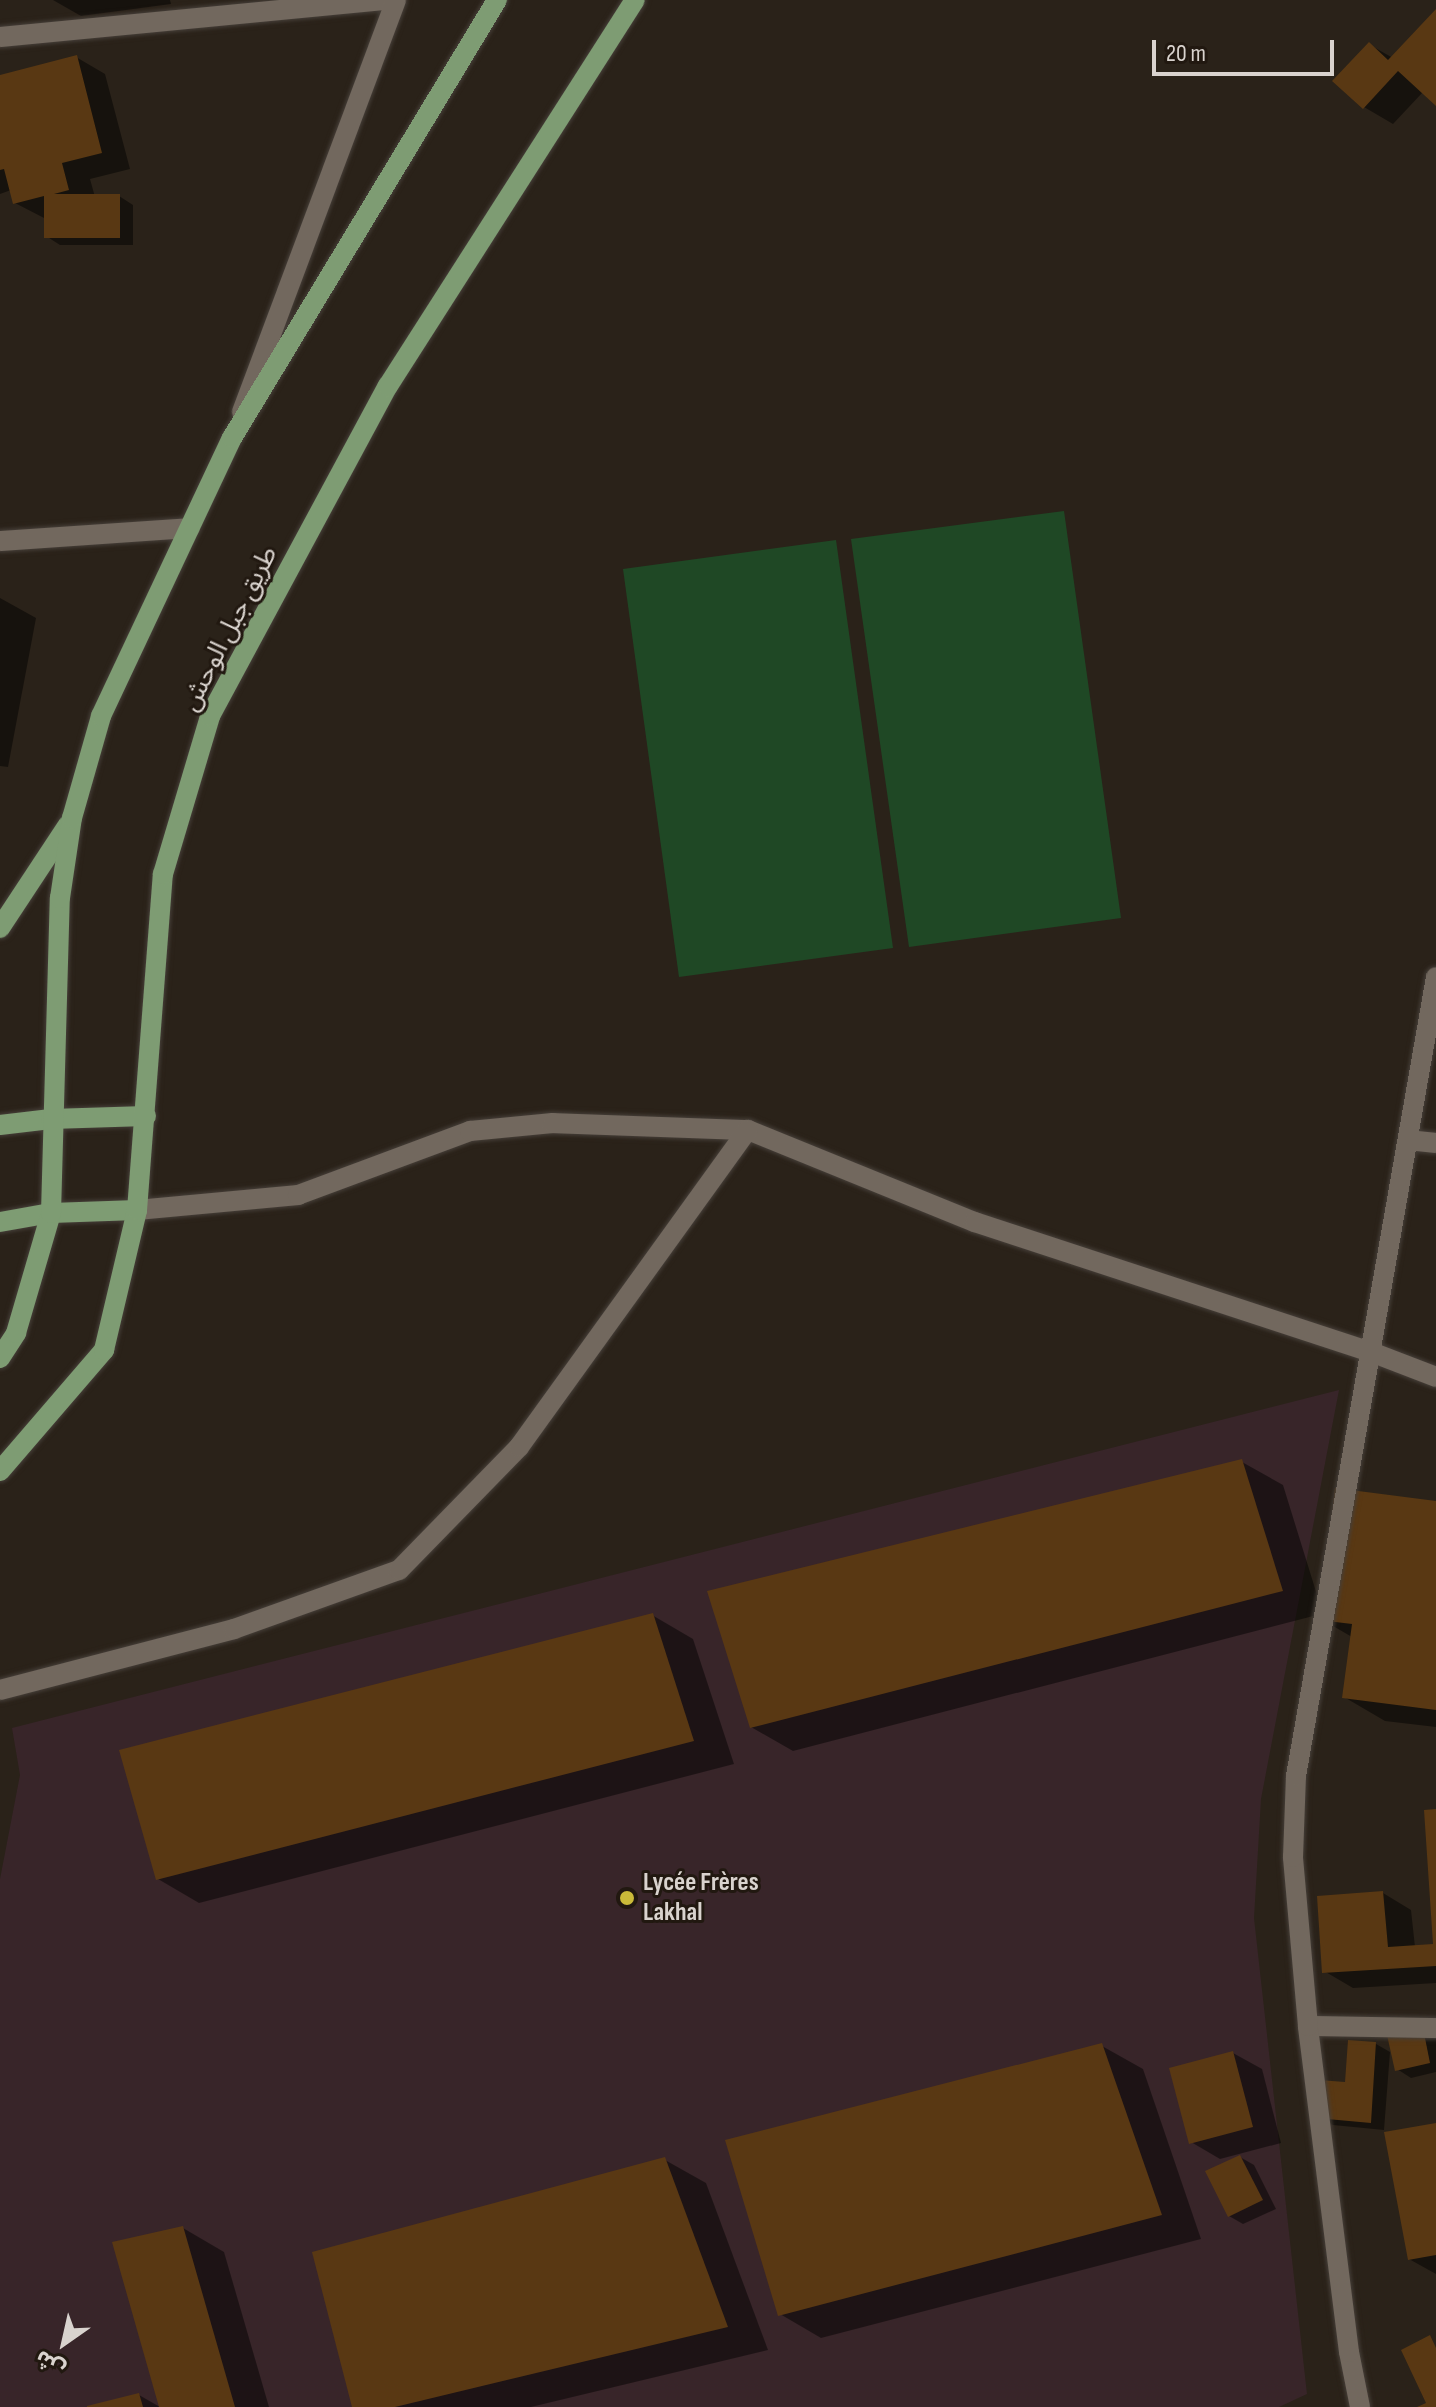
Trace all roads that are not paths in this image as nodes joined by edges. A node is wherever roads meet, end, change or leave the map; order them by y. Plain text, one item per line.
1 (384, 0) edge
2 (396, 0) edge
3 (497, 0) edge
4 (635, 0) edge
5 (0, 37) edge
6 (232, 438) junction
7 (190, 528) junction
8 (0, 541) edge
9 (72, 818) junction
10 (0, 928) edge
11 (1436, 977) edge
12 (146, 1116) junction
13 (51, 1119) junction
14 (0, 1125) edge
15 (748, 1130) junction
16 (1408, 1140) junction
17 (1436, 1143) edge
18 (137, 1210) junction
19 (51, 1213) junction
20 (0, 1222) edge
21 (1371, 1352) junction
22 (0, 1358) edge
23 (1436, 1377) edge
24 (0, 1471) edge
25 (0, 1690) edge
26 (1308, 2026) junction
27 (1436, 2028) edge
28 (1360, 2407) edge

1 - 5 street
2 - 6 street
3 - 6 main road
4 - 12 main road, طريق جبل الوحش
6 - 7 main road
7 - 8 street
7 - 9 main road
9 - 10 main road
9 - 13 main road
11 - 16 street
12 - 13 main road
12 - 18 main road, طريق جبل الوحش
13 - 14 main road
13 - 19 main road
15 - 18 street
15 - 21 street
15 - 25 street
16 - 17 street
16 - 21 street
18 - 19 main road
18 - 24 main road, طريق جبل الوحش
19 - 20 main road
19 - 22 main road
21 - 23 street
21 - 26 street
26 - 27 street
26 - 28 street

